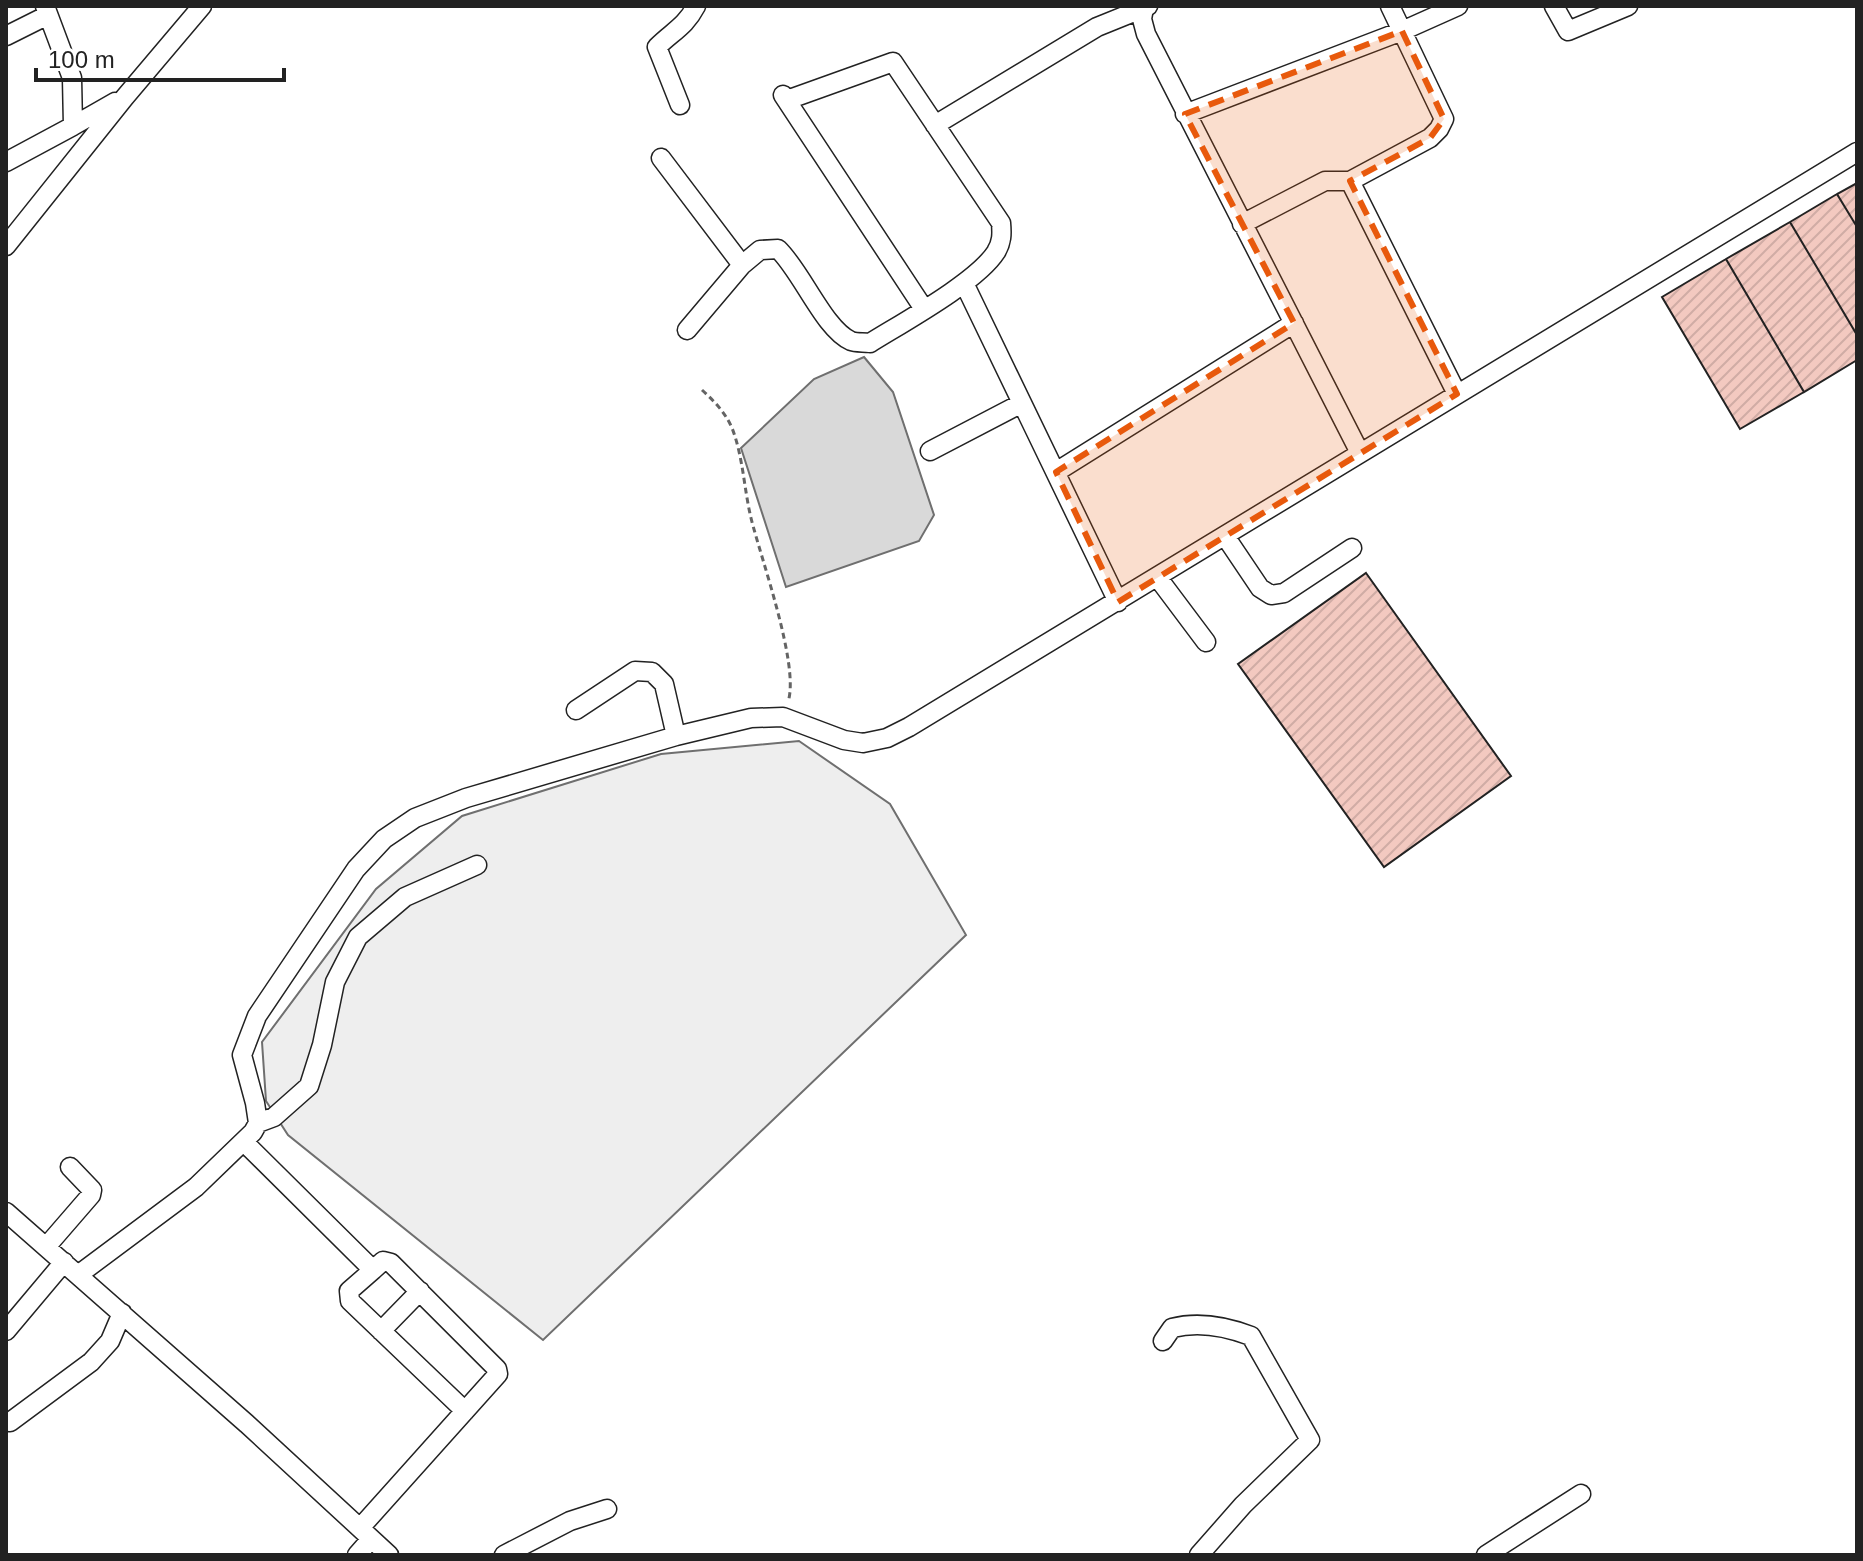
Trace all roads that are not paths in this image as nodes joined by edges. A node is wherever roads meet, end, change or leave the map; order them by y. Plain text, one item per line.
1 (202, 6) edge
2 (696, 6) edge
3 (1390, 6) edge
4 (1458, 6) edge
5 (1554, 6) edge
6 (1628, 6) edge
7 (1146, 7) edge
8 (47, 11) edge
9 (1402, 31) junction
10 (6, 36) edge
11 (125, 97) junction
12 (680, 105) dead end
13 (1185, 114) junction
14 (935, 125) junction
15 (73, 126) junction
16 (1857, 152) edge
17 (661, 158) dead end
18 (6, 162) edge
19 (1350, 181) junction
20 (1242, 224) junction
21 (6, 246) edge
22 (742, 265) junction
23 (964, 283) junction
24 (924, 309) junction
25 (1294, 323) junction
26 (687, 330) dead end
27 (1457, 394) junction
28 (1022, 403) junction
29 (930, 451) dead end
30 (1360, 453) junction
31 (1056, 472) junction
32 (1225, 536) junction
33 (1352, 548) dead end
34 (1158, 578) junction
35 (1118, 602) junction
36 (1206, 642) dead end
37 (576, 710) dead end
38 (676, 736) junction
39 (477, 865) dead end
40 (258, 1123) junction
41 (244, 1142) junction
42 (70, 1167) dead end
43 (6, 1212) edge
44 (46, 1247) junction
45 (71, 1268) junction
46 (373, 1270) junction
47 (420, 1291) junction
48 (122, 1313) junction
49 (6, 1331) edge
50 (381, 1331) junction
51 (1163, 1341) dead end
52 (465, 1411) junction
53 (10, 1422) dead end
54 (1581, 1494) dead end
55 (607, 1509) dead end
56 (365, 1533) junction
57 (357, 1555) edge
58 (389, 1555) edge
59 (504, 1555) edge
60 (1199, 1555) edge
61 (1486, 1555) edge

1 - 11 street
2 - 12 street
3 - 9 street
4 - 9 street
5 - 6 street
7 - 13 street
7 - 14 street
8 - 10 street
8 - 15 street
9 - 13 street
9 - 19 street
11 - 15 street
11 - 21 street
13 - 20 street
14 - 23 street
14 - 24 street
15 - 18 street
16 - 27 street
17 - 22 street
19 - 20 street
19 - 27 street
20 - 25 street
22 - 24 street
22 - 26 street
23 - 24 street
23 - 28 street
25 - 30 street
25 - 31 street
27 - 30 street
28 - 29 street
28 - 31 street
30 - 32 street
31 - 35 street
32 - 33 street
32 - 34 street
34 - 35 street
34 - 36 street
35 - 38 street
37 - 38 street
38 - 40 street
39 - 40 street
40 - 41 street
41 - 45 street
41 - 46 street
42 - 44 street
43 - 44 street
44 - 45 street
45 - 48 street
45 - 49 street
46 - 47 street
46 - 50 street
47 - 50 street
47 - 52 street
48 - 53 street
48 - 56 street
50 - 52 street
51 - 60 street
52 - 56 street
54 - 61 street
55 - 59 street
56 - 57 street
56 - 58 street

